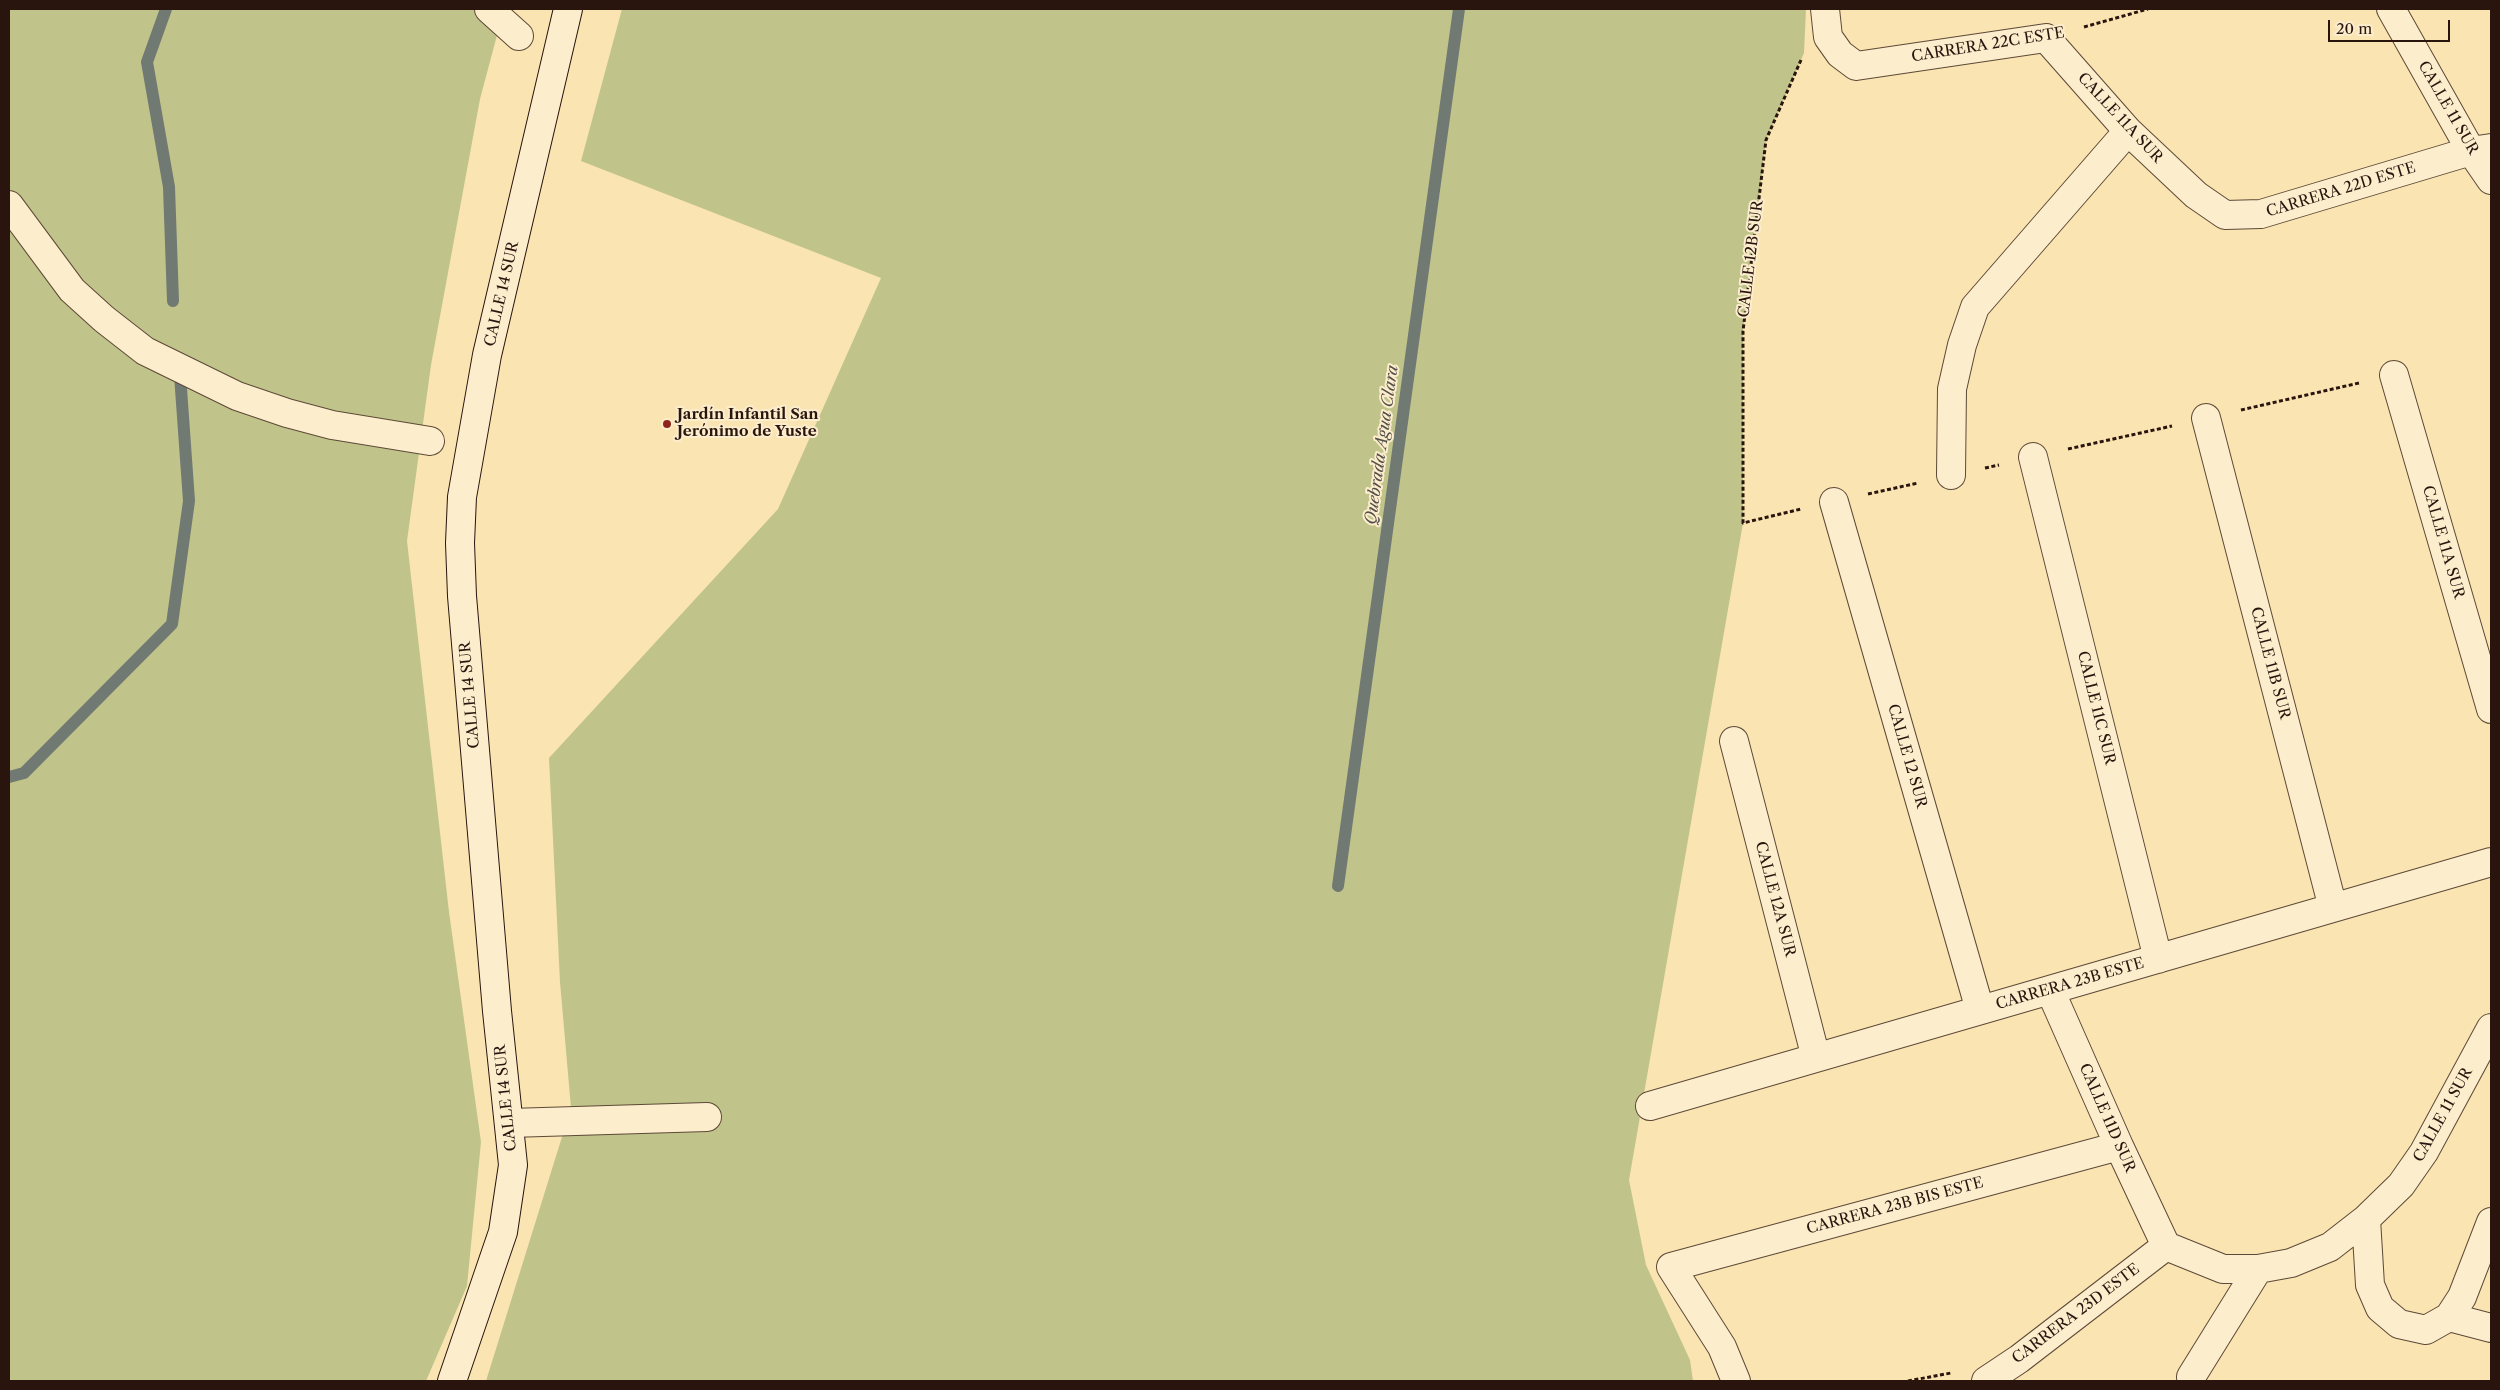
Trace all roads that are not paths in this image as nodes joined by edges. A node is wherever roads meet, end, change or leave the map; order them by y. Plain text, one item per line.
1 (489, 9) edge
2 (568, 9) edge
3 (1825, 9) edge
4 (2391, 9) edge
5 (519, 36) dead end
6 (2046, 38) joint
7 (2128, 131) junction
8 (2481, 149) edge
9 (2491, 180) edge
10 (2196, 195) joint
11 (9, 205) edge
12 (2394, 375) dead end
13 (2206, 418) dead end
14 (430, 441) dead end
15 (2033, 457) dead end
16 (1950, 475) dead end
17 (1834, 502) dead end
18 (2491, 708) edge
19 (1734, 741) dead end
20 (2491, 862) edge
21 (2333, 908) junction
22 (2158, 958) junction
23 (2050, 990) junction
24 (1980, 1010) junction
25 (2491, 1028) edge
26 (1816, 1058) junction
27 (1650, 1106) dead end
28 (707, 1117) dead end
29 (510, 1123) junction
30 (2119, 1146) junction
31 (2366, 1219) junction
32 (2491, 1222) edge
33 (2166, 1246) junction
34 (2258, 1269) junction
35 (2450, 1317) junction
36 (2491, 1328) edge
37 (2191, 1377) dead end
38 (452, 1381) edge
39 (1736, 1381) edge
40 (1986, 1381) edge

1 - 5 street
2 - 29 street, CALLE 14 SUR
3 - 6 street, CARRERA 22C ESTE
4 - 8 street, CALLE 11 SUR
6 - 7 street, CALLE 11A SUR
7 - 10 street, CALLE 11A SUR
7 - 16 street
8 - 9 street, CALLE 11 SUR
8 - 10 street, CARRERA 22D ESTE
11 - 14 street
12 - 18 street, CALLE 11A SUR
13 - 21 street, CALLE 11B SUR
15 - 22 street, CALLE 11C SUR
17 - 24 street, CALLE 12 SUR
19 - 26 street, CALLE 12A SUR
20 - 21 street, CARRERA 23B ESTE
21 - 22 street, CARRERA 23B ESTE
22 - 23 street, CARRERA 23B ESTE
23 - 24 street, CARRERA 23B ESTE
23 - 30 street, CALLE 11D SUR
24 - 26 street, CARRERA 23B ESTE
25 - 31 street, CALLE 11 SUR
26 - 27 street, CARRERA 23B ESTE
28 - 29 street
29 - 38 street, CALLE 14 SUR
30 - 33 street, CALLE 11D SUR
30 - 39 street, CARRERA 23B BIS ESTE
31 - 34 street, CALLE 11 SUR
31 - 35 street
32 - 35 street
33 - 34 street, CALLE 11 SUR
33 - 40 street, CARRERA 23D ESTE
34 - 37 street
35 - 36 street

